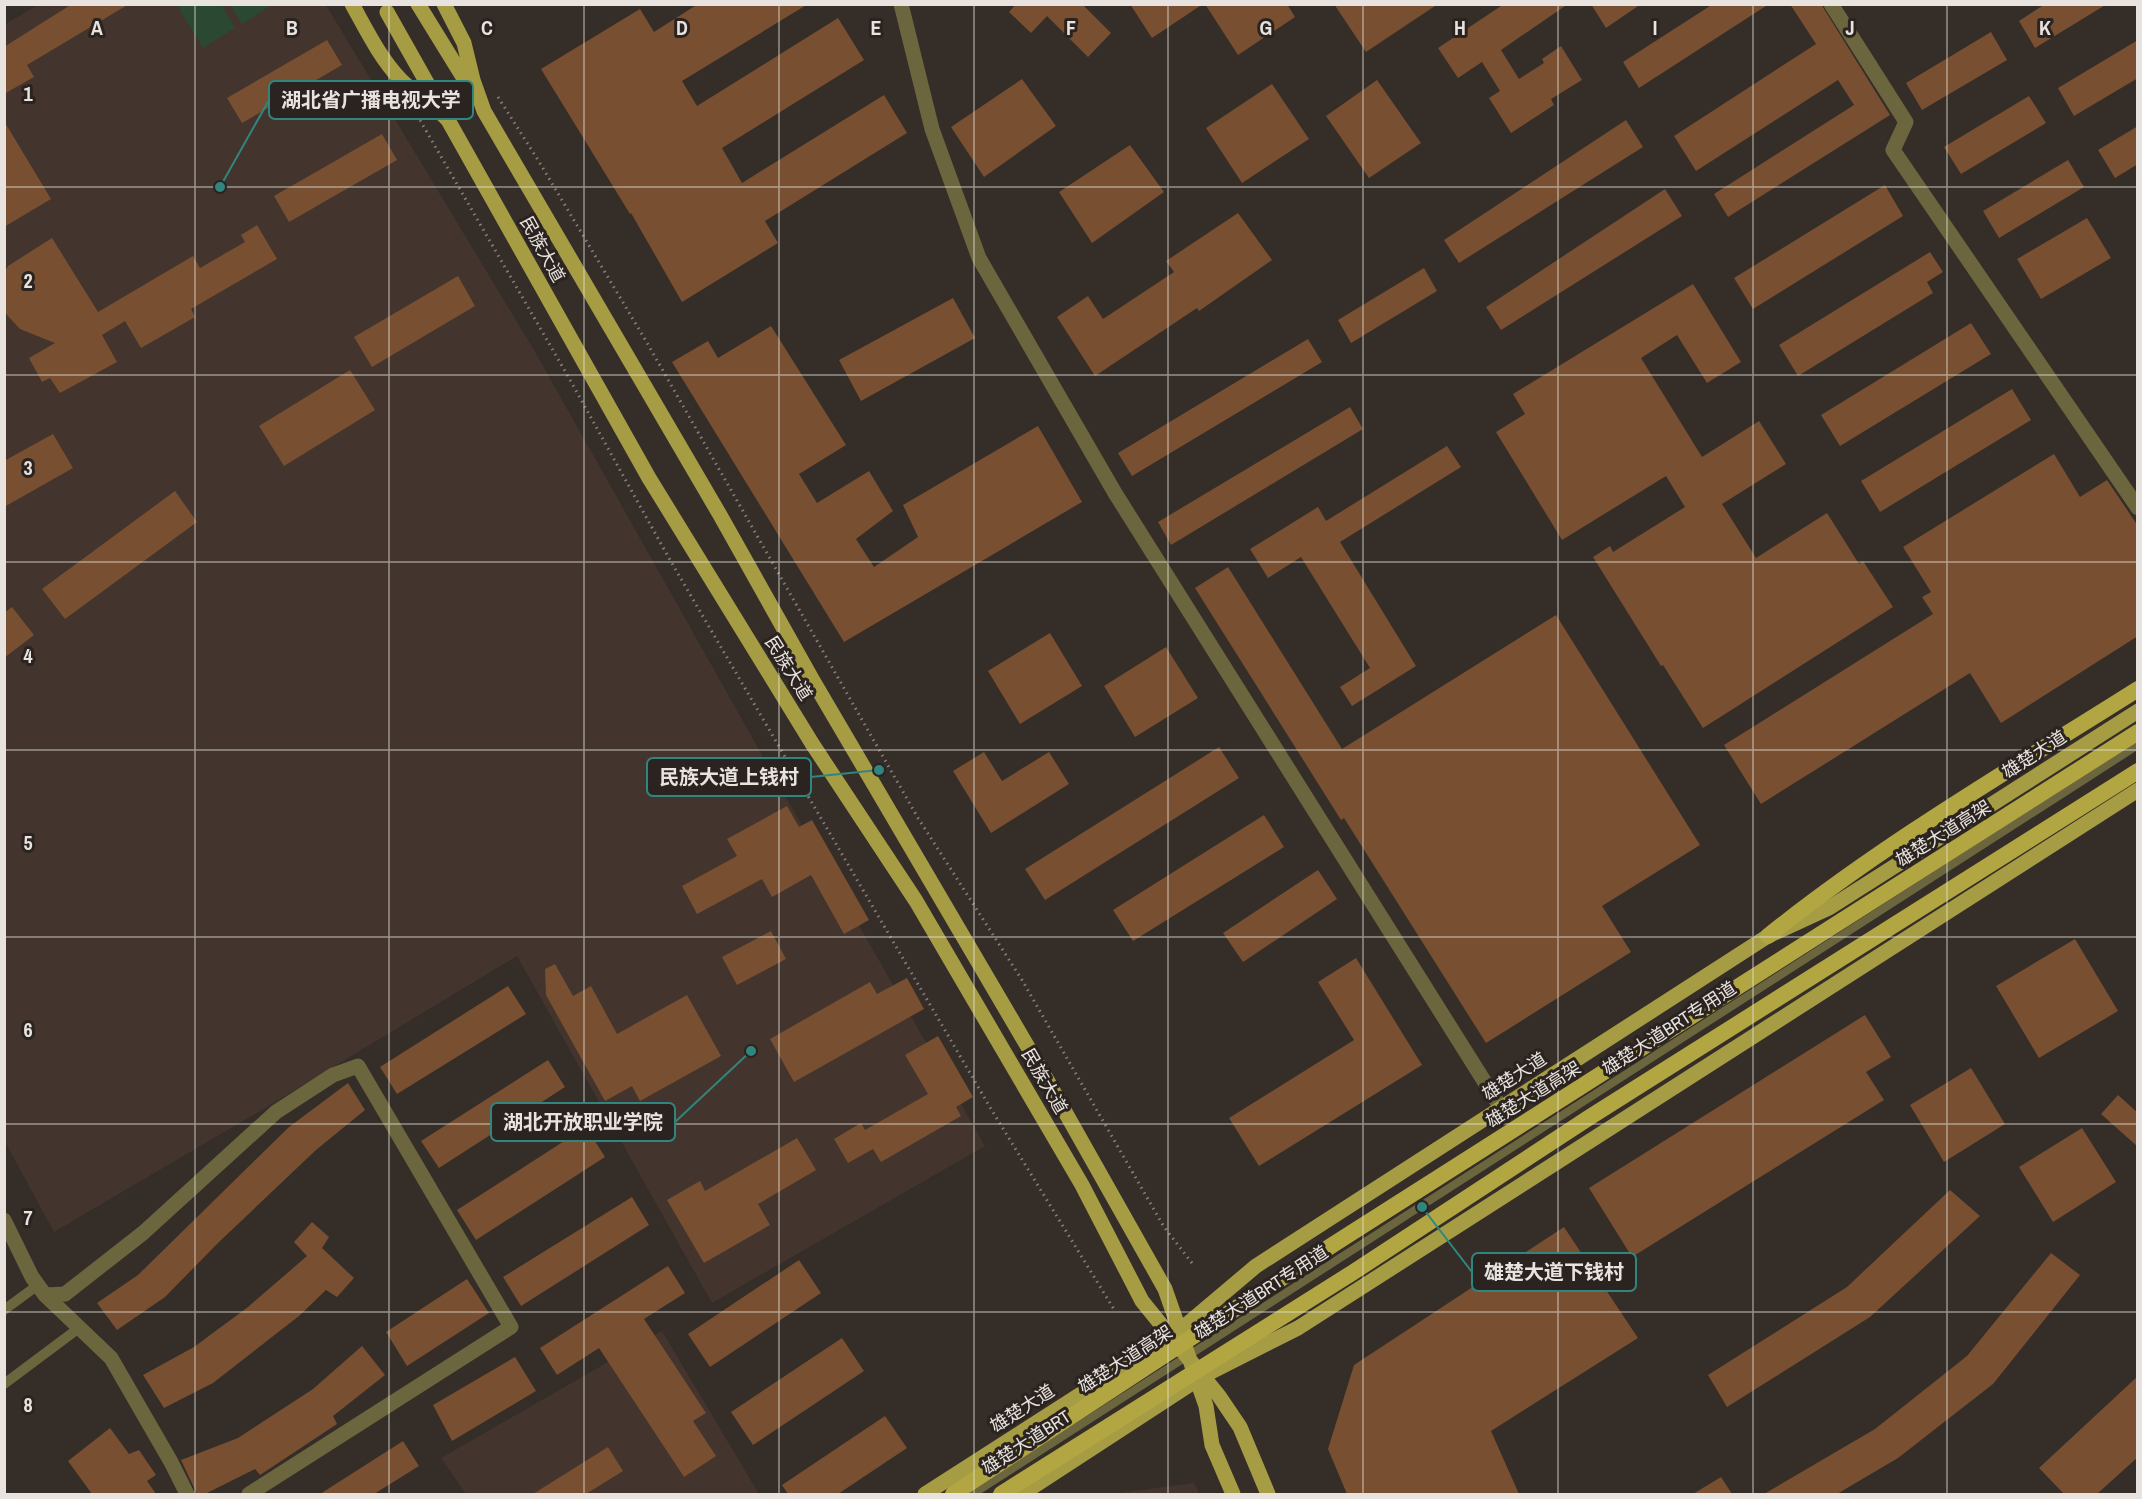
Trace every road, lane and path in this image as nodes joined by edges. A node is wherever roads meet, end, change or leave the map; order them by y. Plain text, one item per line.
1 (352, 4) edge
2 (418, 4) edge
3 (444, 4) edge
4 (901, 4) edge
5 (1831, 4) edge
6 (387, 12) dead end
7 (495, 92) dead end
8 (484, 111) junction
9 (415, 112) dead end
10 (448, 120) junction
11 (2138, 508) edge
12 (2138, 689) edge
13 (2138, 711) edge
14 (2138, 732) edge
15 (2138, 745) edge
16 (2138, 771) edge
17 (2138, 790) edge
18 (1768, 936) junction
19 (1501, 1108) junction
20 (4, 1220) edge
21 (1192, 1263) dead end
22 (41, 1290) junction
23 (4, 1310) edge
24 (1115, 1311) dead end
25 (79, 1328) junction
26 (1175, 1334) junction
27 (1187, 1357) junction
28 (1199, 1378) junction
29 (4, 1384) edge
30 (187, 1494) edge
31 (249, 1494) edge
32 (924, 1494) edge
33 (953, 1494) edge
34 (973, 1494) edge
35 (1001, 1494) edge
36 (1022, 1494) edge
37 (1233, 1494) edge
38 (1268, 1494) edge

1 - 10 main road, 民族大道
2 - 8 main road
3 - 8 main road, 民族大道
4 - 19 street
5 - 11 street
6 - 10 main road
7 - 21 path
8 - 26 main road, 民族大道
9 - 24 path
10 - 26 main road, 民族大道
12 - 18 highway
13 - 18 main road, 雄楚大道
14 - 33 highway, 雄楚大道高架, bridge
15 - 27 lane, 雄楚大道BRT专用道
16 - 35 highway, bridge
17 - 28 main road
18 - 19 main road, 雄楚大道
19 - 26 main road, 雄楚大道
20 - 22 street
22 - 23 street
22 - 25 street
22 - 31 street
25 - 29 street
25 - 30 street
26 - 27 main road, 民族大道
26 - 32 main road, 雄楚大道
27 - 28 main road, 民族大道
27 - 34 lane, 雄楚大道BRT
28 - 36 main road
28 - 37 main road, 民族大道
28 - 38 main road, 民族大道

